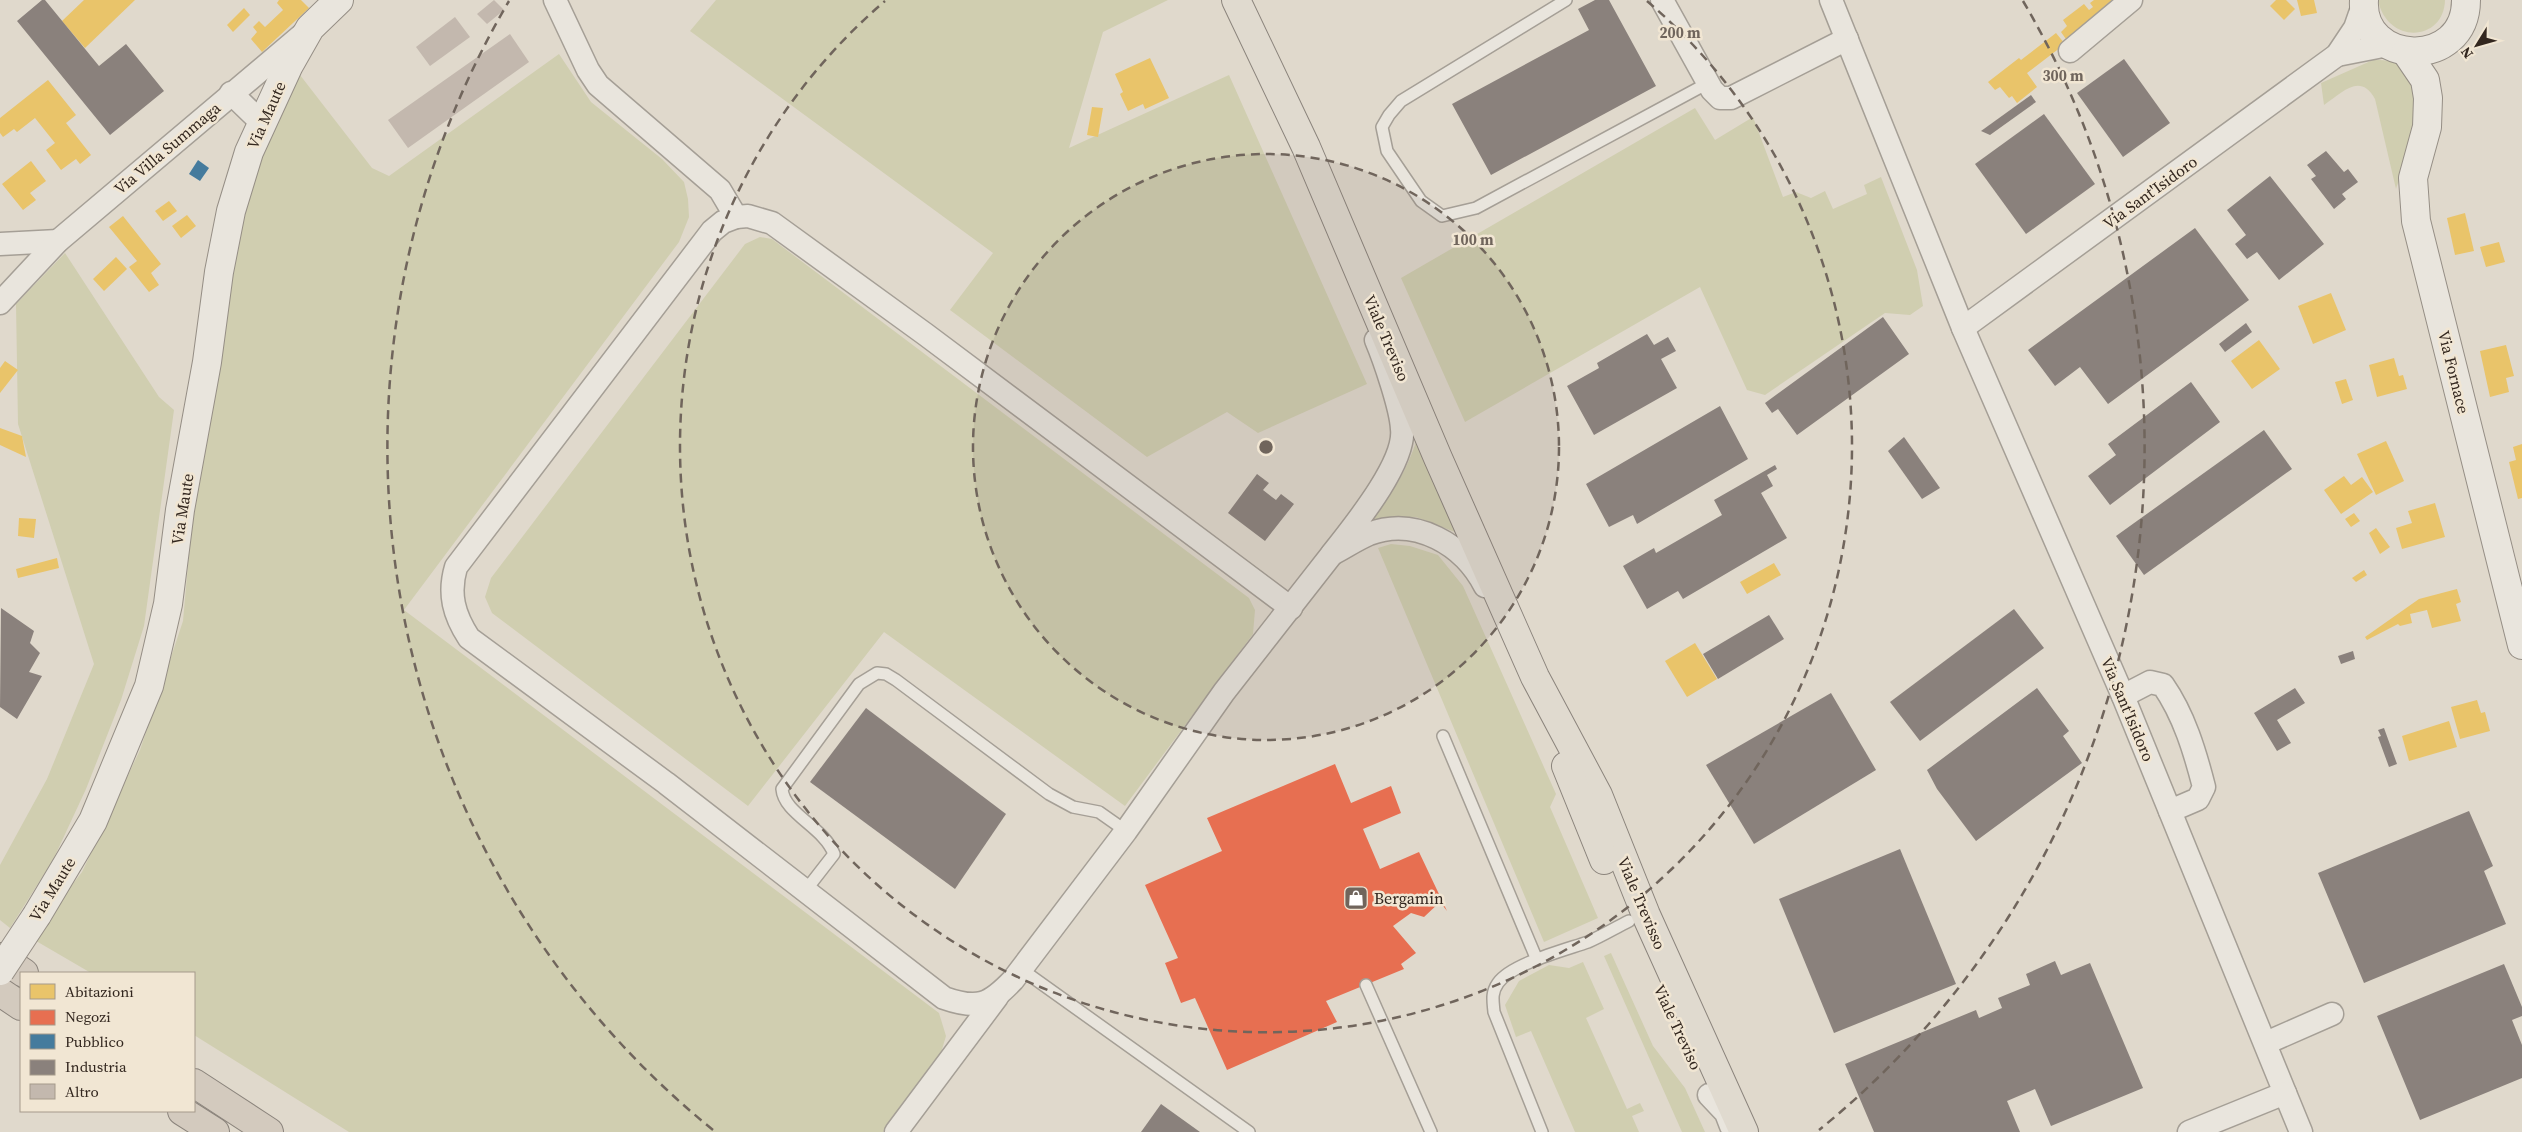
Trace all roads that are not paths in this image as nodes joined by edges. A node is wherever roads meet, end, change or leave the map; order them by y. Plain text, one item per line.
1 (339, 0) edge
2 (555, 0) edge
3 (1236, 0) edge
4 (1566, 0) edge
5 (1662, 0) edge
6 (1832, 0) edge
7 (2131, 0) edge
8 (2466, 0) edge
9 (2364, 2) edge
10 (310, 28) junction
11 (1847, 39) junction
12 (2448, 41) junction
13 (2397, 48) junction
14 (2070, 51) dead end
15 (2337, 56) junction
16 (1708, 83) junction
17 (231, 94) junction
18 (2428, 98) junction
19 (262, 123) junction
20 (1306, 147) junction
21 (736, 217) junction
22 (58, 241) junction
23 (0, 244) edge
24 (0, 303) edge
25 (1962, 328) junction
26 (1332, 554) junction
27 (1291, 608) junction
28 (2522, 645) edge
29 (1535, 677) junction
30 (2124, 696) junction
31 (1443, 736) dead end
32 (1598, 795) junction
33 (2170, 811) junction
34 (1126, 831) junction
35 (806, 890) junction
36 (1629, 921) junction
37 (0, 957) edge
38 (1537, 960) junction
39 (1021, 969) junction
40 (0, 971) edge
41 (22, 972) edge
42 (1366, 985) dead end
43 (0, 992) edge
44 (997, 997) junction
45 (20, 1005) edge
46 (1687, 1005) junction
47 (2332, 1014) dead end
48 (2266, 1043) junction
49 (195, 1084) edge
50 (2285, 1093) junction
51 (1709, 1095) junction
52 (184, 1112) edge
53 (215, 1132) edge
54 (269, 1132) edge
55 (896, 1132) edge
56 (1249, 1132) edge
57 (1431, 1132) edge
58 (1542, 1132) edge
59 (1726, 1132) edge
60 (1734, 1132) edge
61 (1744, 1132) edge
62 (2189, 1132) edge
63 (2301, 1132) edge

1 - 10 street, Via Villa Summaga
2 - 21 street
3 - 20 main road, Viale Treviso
4 - 16 lane
5 - 16 street
6 - 11 street, Via Sant'Isidoro
7 - 14 street
8 - 12 street
9 - 13 street, Via Fornace
9 - 15 street, Via Sant'Isidoro
10 - 17 street, Via Villa Summaga
10 - 19 street, Via Maute
11 - 16 street
11 - 25 street, Via Sant'Isidoro
12 - 13 street
12 - 18 street, Via Fornace
13 - 15 street, Via Sant'Isidoro
13 - 18 street, Via Fornace
15 - 25 street, Via Sant'Isidoro
17 - 19 street
17 - 22 street, Via Villa Summaga
18 - 28 street, Via Fornace
19 - 40 street, Via Maute, bridge
20 - 26 street
20 - 29 main road, Viale Treviso
21 - 27 street
21 - 35 street
22 - 23 street
22 - 24 street, Via Villa Summaga
25 - 30 street, Via Sant'Isidoro
26 - 27 street
26 - 29 street
27 - 34 street
29 - 32 main road, Viale Trevisso
29 - 36 main road, Viale Treviso
30 - 33 street, Via Sant'Isidoro
30 - 33 street
31 - 38 lane
32 - 36 lane
32 - 46 main road, Viale Trevisso
33 - 48 street, Via Sant'Isidoro
34 - 35 lane
34 - 39 street
35 - 44 street
36 - 38 lane
36 - 46 lane
36 - 51 main road, Viale Treviso
37 - 41 highway
38 - 58 lane
39 - 44 street
39 - 56 lane
42 - 57 lane
43 - 45 highway
44 - 55 street
46 - 61 main road, Viale Trevisso
47 - 48 street
48 - 50 street, Via Sant'Isidoro
49 - 54 highway
50 - 62 street
50 - 63 street, Via Sant'Isidoro
51 - 59 main road, Viale Treviso
51 - 60 street
52 - 53 highway

